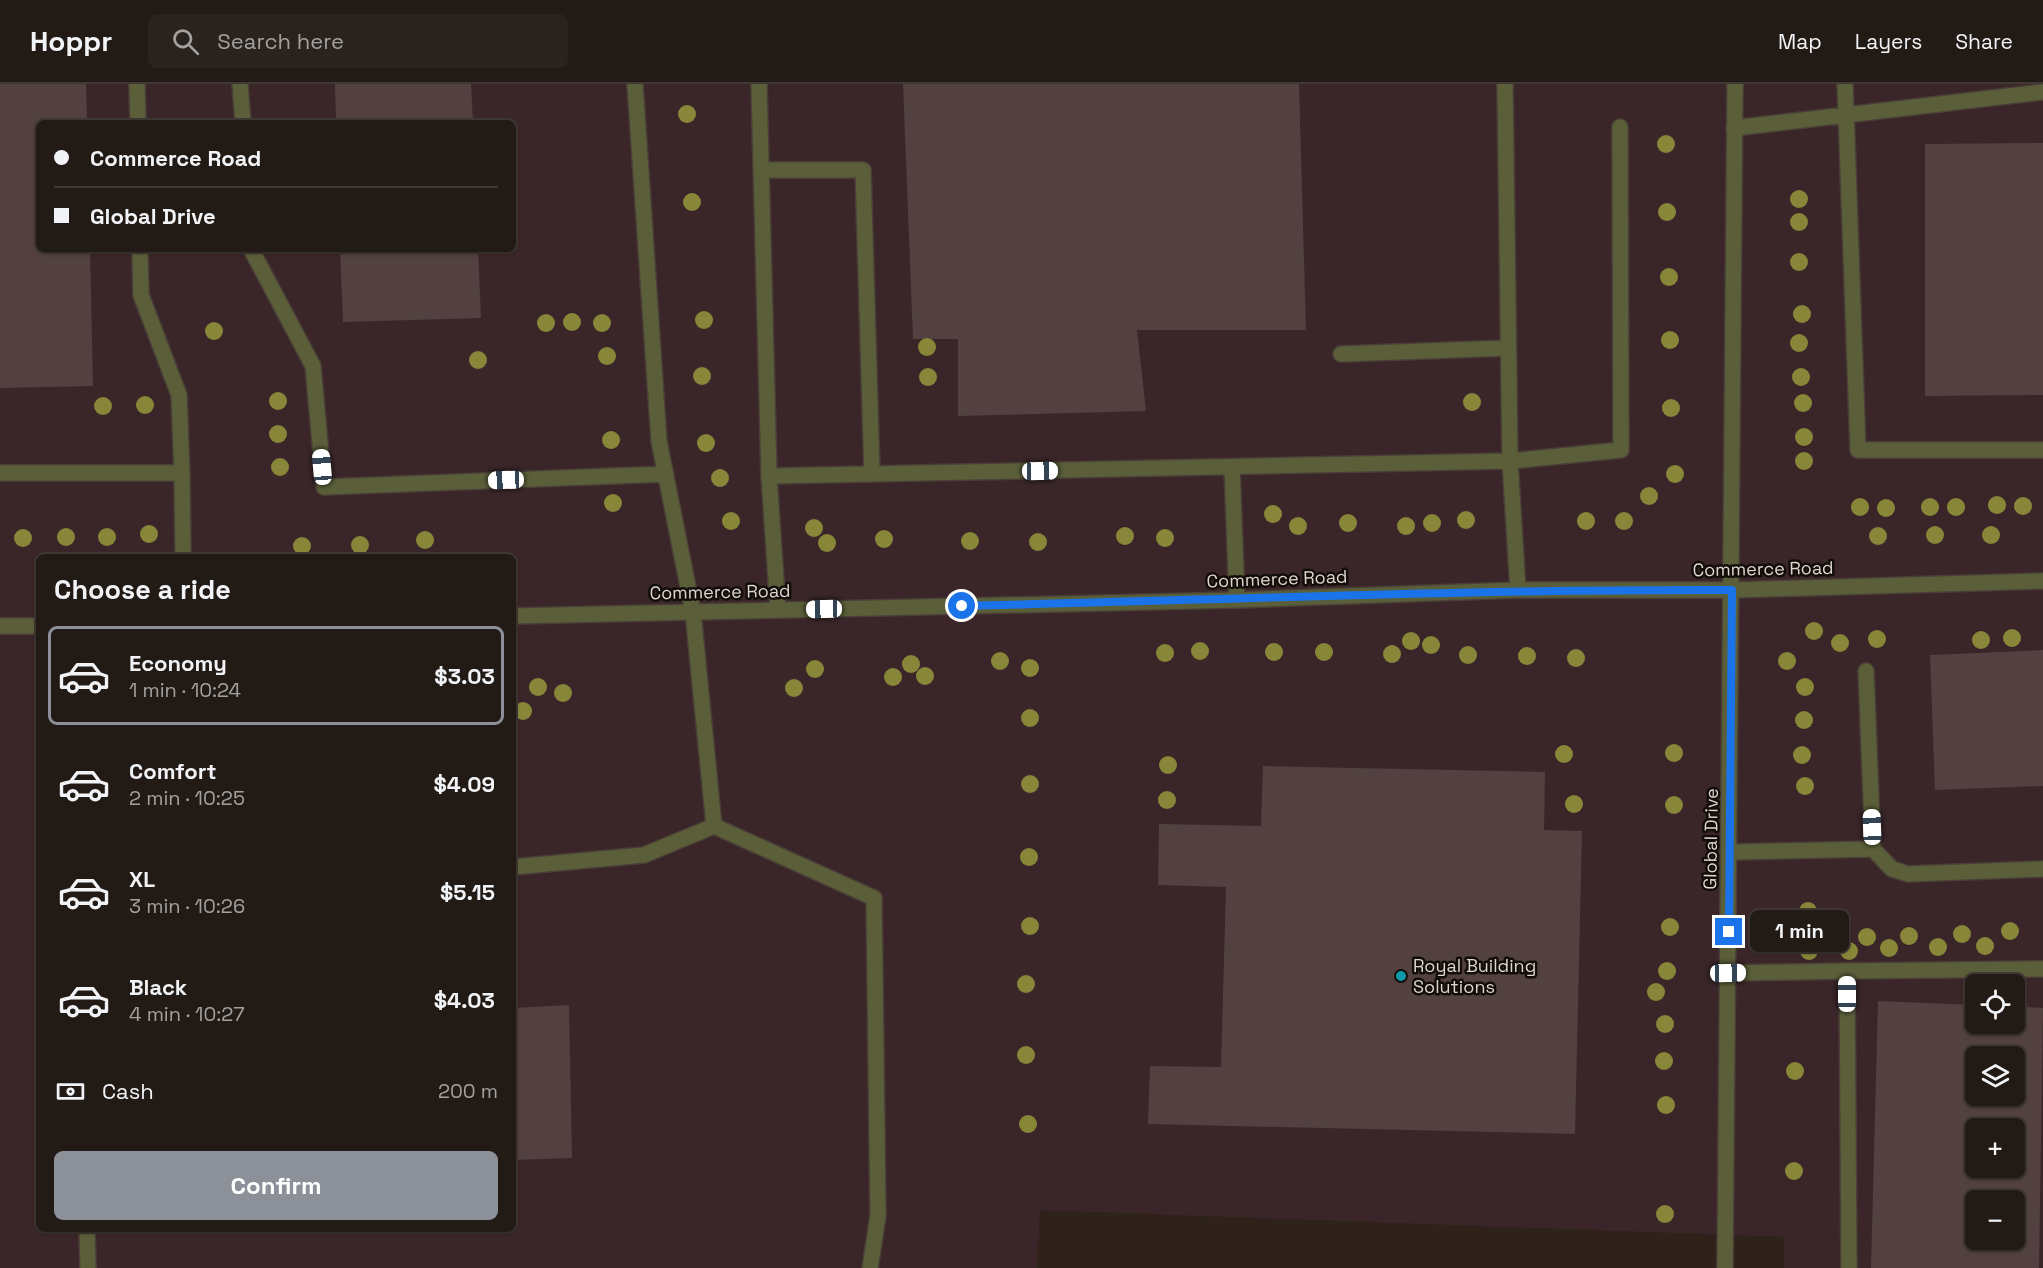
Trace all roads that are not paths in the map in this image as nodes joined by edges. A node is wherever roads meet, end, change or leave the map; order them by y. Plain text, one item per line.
1 (137, 84) edge
2 (240, 84) edge
3 (635, 84) edge
4 (759, 84) edge
5 (1505, 84) edge
6 (1735, 84) edge
7 (1845, 84) edge
8 (2043, 92) edge
9 (1846, 116) junction
10 (138, 120) edge
11 (243, 120) edge
12 (1620, 127) dead end
13 (1734, 128) junction
14 (761, 170) junction
15 (140, 252) edge
16 (253, 252) edge
17 (1508, 348) junction
18 (1341, 354) dead end
19 (2043, 450) edge
20 (1510, 461) junction
21 (1232, 467) junction
22 (0, 473) edge
23 (182, 473) junction
24 (666, 474) junction
25 (872, 474) junction
26 (769, 476) junction
27 (183, 554) edge
28 (2043, 581) edge
29 (1518, 590) junction
30 (1732, 590) junction
31 (1237, 600) junction
32 (778, 610) junction
33 (693, 612) junction
34 (516, 616) edge
35 (0, 626) edge
36 (36, 626) edge
37 (1866, 671) dead end
38 (714, 826) junction
39 (1873, 849) junction
40 (1730, 852) junction
41 (516, 867) edge
42 (2043, 869) edge
43 (2043, 969) edge
44 (1847, 972) junction
45 (1728, 973) junction
46 (87, 1232) edge
47 (88, 1268) edge
48 (870, 1268) edge
49 (1725, 1268) edge
50 (1849, 1268) edge

1 - 10 street
2 - 11 street
3 - 24 street
4 - 14 street
5 - 17 street
6 - 13 street, Global Drive
7 - 9 street
8 - 9 street
9 - 13 street
9 - 19 street
12 - 20 street
13 - 30 street, Global Drive
14 - 25 street
14 - 26 street
15 - 23 street
16 - 24 street
17 - 18 street
17 - 20 street
20 - 21 street
20 - 29 street
21 - 25 street
21 - 31 street
22 - 23 street
23 - 27 street
24 - 33 street
25 - 26 street
26 - 32 street
28 - 30 street, Commerce Road
29 - 30 street, Commerce Road
29 - 31 street, Commerce Road
30 - 40 street, Global Drive
31 - 32 street, Commerce Road
32 - 33 street, Commerce Road
33 - 34 street, Commerce Road
33 - 38 street
35 - 36 street
37 - 39 street
38 - 41 street
38 - 48 street
39 - 40 street
39 - 42 street
40 - 45 street, Global Drive
43 - 44 street
44 - 45 street
44 - 50 street
45 - 49 street, Global Drive
46 - 47 street

